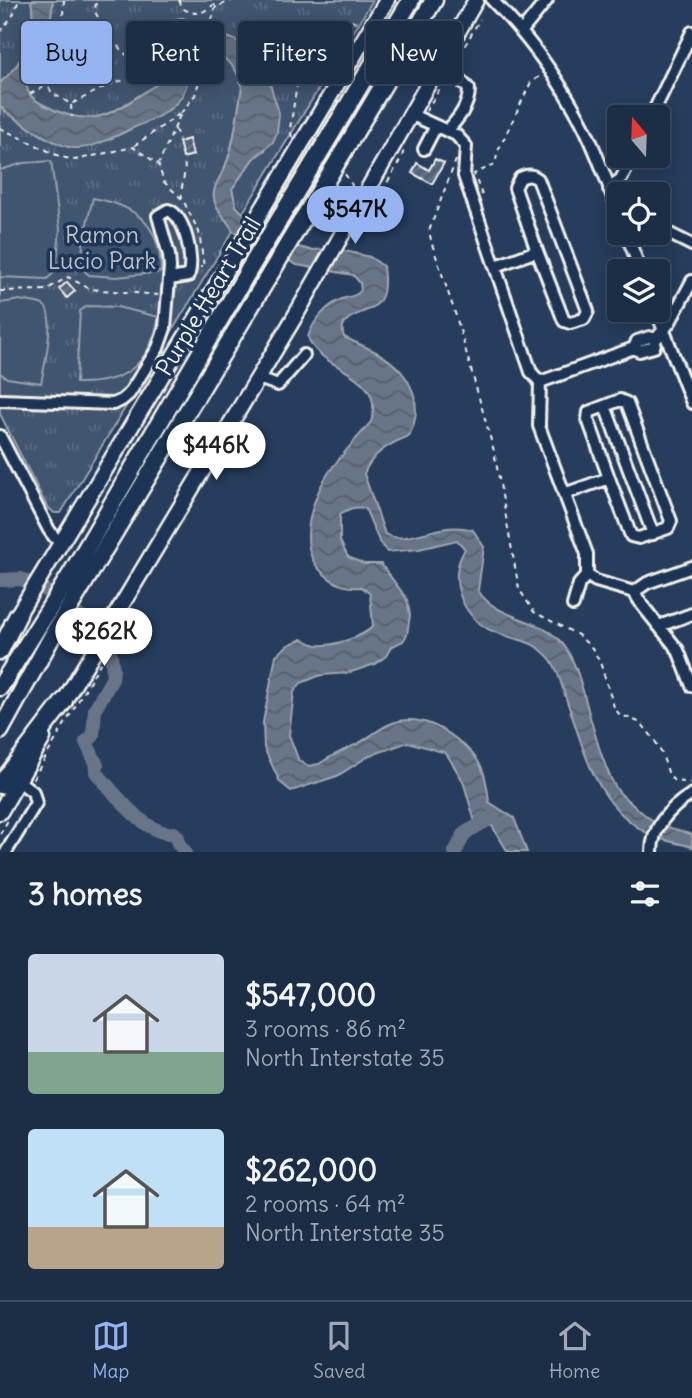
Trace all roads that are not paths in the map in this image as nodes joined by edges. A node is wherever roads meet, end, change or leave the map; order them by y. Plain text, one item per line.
1 (387, 0) edge
2 (411, 0) edge
3 (434, 0) edge
4 (476, 0) edge
5 (492, 0) edge
6 (547, 0) edge
7 (505, 5) edge
8 (462, 23) edge
9 (521, 32) junction
10 (692, 32) edge
11 (462, 80) edge
12 (430, 84) edge
13 (657, 105) edge
14 (416, 117) junction
15 (441, 129) junction
16 (424, 149) dead end
17 (607, 184) edge
18 (670, 234) edge
19 (692, 245) edge
20 (537, 251) junction
21 (496, 266) junction
22 (170, 279) junction
23 (692, 281) edge
24 (658, 322) edge
25 (660, 334) junction
26 (304, 355) dead end
27 (258, 378) junction
28 (540, 382) junction
29 (0, 401) edge
30 (692, 403) edge
31 (605, 406) junction
32 (0, 436) edge
33 (609, 478) junction
34 (564, 494) junction
35 (653, 534) junction
36 (62, 542) junction
37 (692, 567) edge
38 (587, 575) junction
39 (78, 579) junction
40 (634, 592) junction
41 (573, 605) dead end
42 (18, 613) junction
43 (691, 618) edge
44 (659, 626) junction
45 (0, 641) edge
46 (0, 651) edge
47 (692, 686) edge
48 (0, 687) edge
49 (71, 697) junction
50 (0, 731) edge
51 (23, 784) junction
52 (0, 786) edge
53 (692, 794) edge
54 (7, 811) edge
55 (6, 852) edge
56 (652, 852) edge

1 - 36 main road, bridge
2 - 39 highway, Purple Heart Trail, bridge
3 - 39 highway, Purple Heart Trail, bridge
4 - 8 main road
5 - 7 street
6 - 9 street
7 - 9 street
9 - 17 street
10 - 13 street
11 - 15 street
12 - 14 main road
14 - 15 street
14 - 27 main road, bridge
15 - 16 street
15 - 21 street
18 - 19 street
20 - 20 street
20 - 21 street
21 - 28 street
22 - 22 street
22 - 29 street
23 - 25 street
24 - 25 street
25 - 28 street
25 - 30 street
26 - 27 street
27 - 49 main road
28 - 34 street
31 - 33 street
31 - 35 street
31 - 35 street
32 - 36 street
33 - 34 street
33 - 35 street
34 - 38 street
36 - 42 main road
37 - 40 street
38 - 40 street
38 - 41 street
39 - 48 highway, Purple Heart Trail
39 - 50 highway, Purple Heart Trail
40 - 44 street
42 - 45 main road
42 - 46 highway
43 - 44 street
44 - 47 street
49 - 51 main road
49 - 52 highway
51 - 54 main road
51 - 55 street
53 - 56 street

